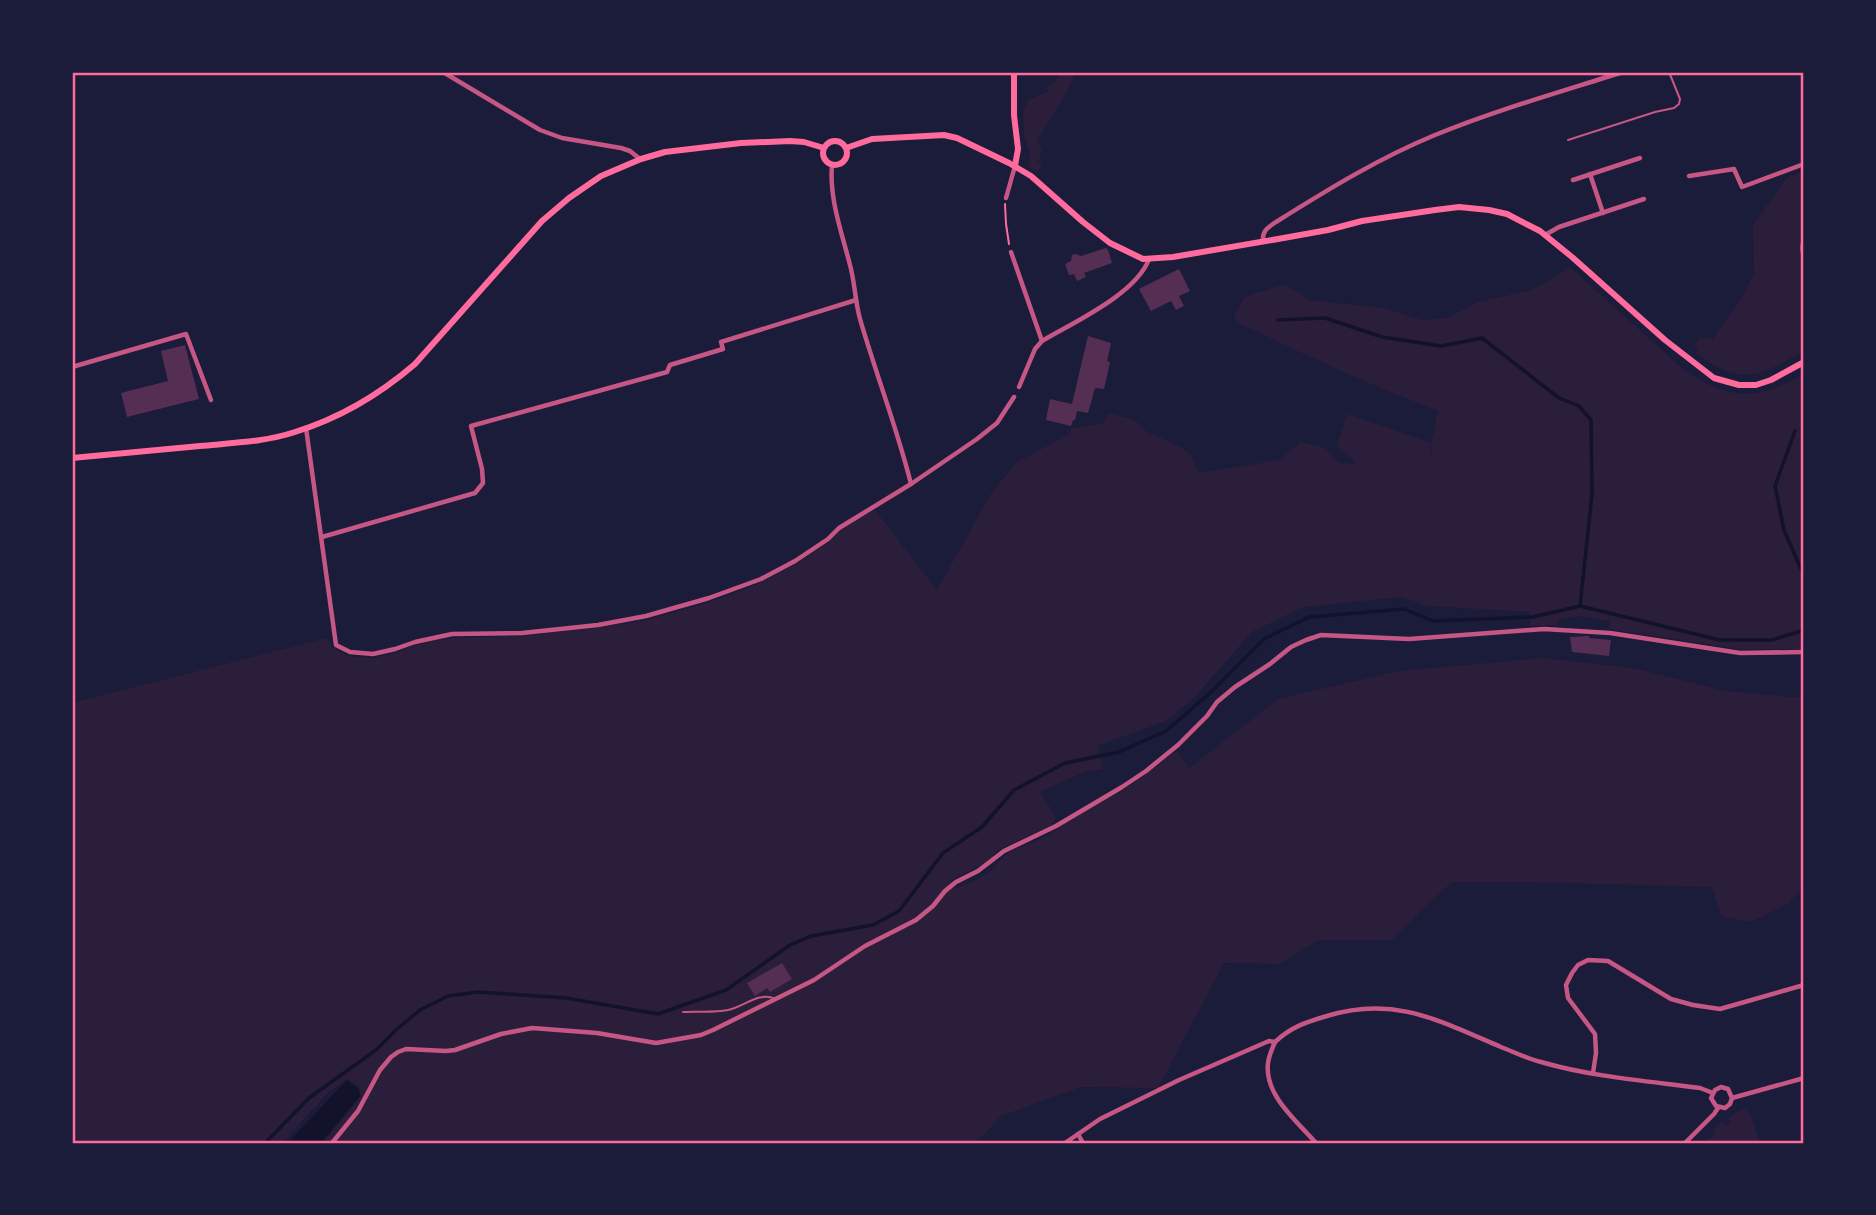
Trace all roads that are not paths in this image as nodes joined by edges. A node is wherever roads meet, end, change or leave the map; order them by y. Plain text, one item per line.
1 (443, 72) edge
2 (1014, 72) edge
3 (1623, 72) edge
4 (1669, 72) edge
5 (1567, 140) dead end
6 (824, 148) junction
7 (846, 148) junction
8 (1640, 158) dead end
9 (641, 159) junction
10 (1804, 164) edge
11 (832, 165) junction
12 (1015, 166) junction
13 (1590, 174) junction
14 (1689, 176) dead end
15 (1573, 180) dead end
16 (1006, 198) road end
17 (1644, 199) dead end
18 (1603, 213) junction
19 (1545, 235) junction
20 (1264, 242) junction
21 (1011, 252) road end
22 (1149, 259) junction
23 (856, 300) junction
24 (1042, 341) junction
25 (1804, 362) edge
26 (72, 367) edge
27 (1019, 387) dead end
28 (1014, 397) dead end
29 (211, 400) dead end
30 (306, 428) junction
31 (72, 458) edge
32 (911, 484) junction
33 (322, 537) junction
34 (1804, 652) edge
35 (1804, 985) edge
36 (776, 999) junction
37 (683, 1012) dead end
38 (1275, 1042) junction
39 (1593, 1073) junction
40 (1804, 1078) edge
41 (1713, 1093) junction
42 (1732, 1097) junction
43 (1718, 1108) junction
44 (1078, 1134) junction
45 (332, 1143) edge
46 (1065, 1143) edge
47 (1083, 1143) edge
48 (1316, 1143) edge
49 (1685, 1143) edge

1 - 9 street
2 - 12 main road
3 - 20 street
4 - 5 lane
6 - 7 main road
6 - 9 main road
6 - 11 main road
7 - 11 main road
7 - 12 main road
8 - 13 street
9 - 30 main road
10 - 14 street
11 - 23 street
12 - 16 street
12 - 22 main road
13 - 15 street
13 - 18 street
17 - 18 street
18 - 19 street
19 - 20 main road
19 - 25 main road
20 - 22 main road
21 - 24 street
22 - 24 street
23 - 32 street
23 - 33 street
24 - 27 street
26 - 29 street
28 - 32 street
30 - 31 main road
30 - 33 street
32 - 33 street
34 - 36 street
35 - 39 street
36 - 37 lane
36 - 45 street
38 - 39 street
38 - 44 street
38 - 48 street
39 - 41 street
40 - 42 street
41 - 42 street
41 - 43 street
42 - 43 street
43 - 49 street
44 - 46 street
44 - 47 street

